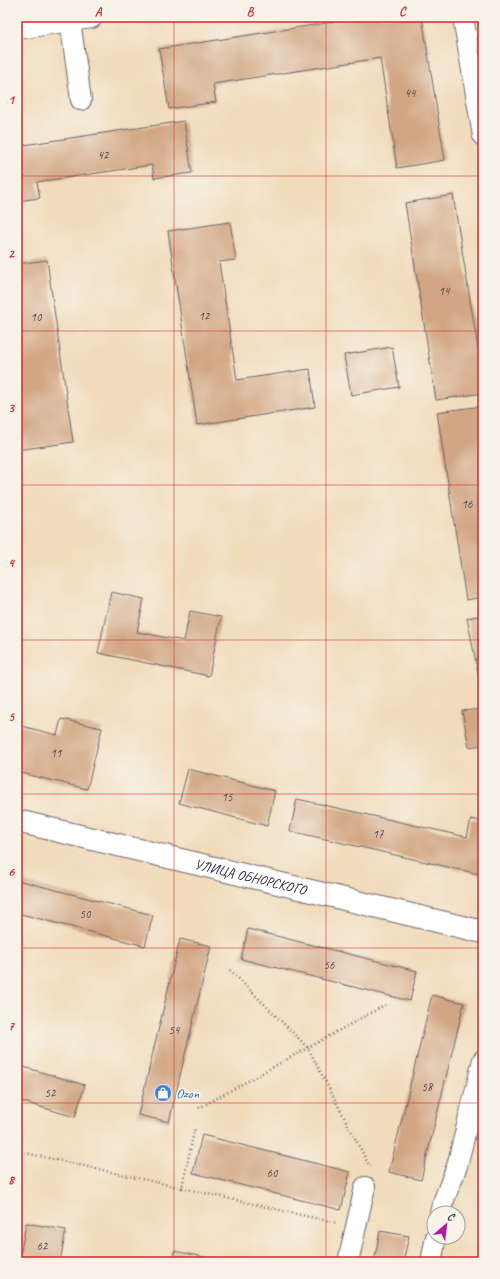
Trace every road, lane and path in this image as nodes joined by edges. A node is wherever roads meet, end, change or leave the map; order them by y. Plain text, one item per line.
1 (463, 17) edge
2 (81, 19) edge
3 (17, 28) edge
4 (81, 100) dead end
5 (483, 136) edge
6 (17, 821) edge
7 (483, 932) edge
8 (230, 970) dead end
9 (385, 1005) dead end
10 (308, 1048) junction
11 (483, 1060) edge
12 (199, 1108) dead end
13 (195, 1127) dead end
14 (17, 1151) edge
15 (370, 1167) dead end
16 (182, 1188) junction
17 (365, 1188) dead end
18 (442, 1205) edge
19 (356, 1227) junction
20 (434, 1245) edge
21 (348, 1262) edge
22 (431, 1262) edge

1 - 5 street
2 - 3 main road
2 - 4 street
6 - 7 main road, УЛИЦА ОБНОРСКОГО
8 - 10 path
9 - 10 path
10 - 12 path
10 - 15 path
11 - 18 street
13 - 16 path
14 - 16 path
16 - 19 path
17 - 19 street
19 - 21 street
20 - 22 street

